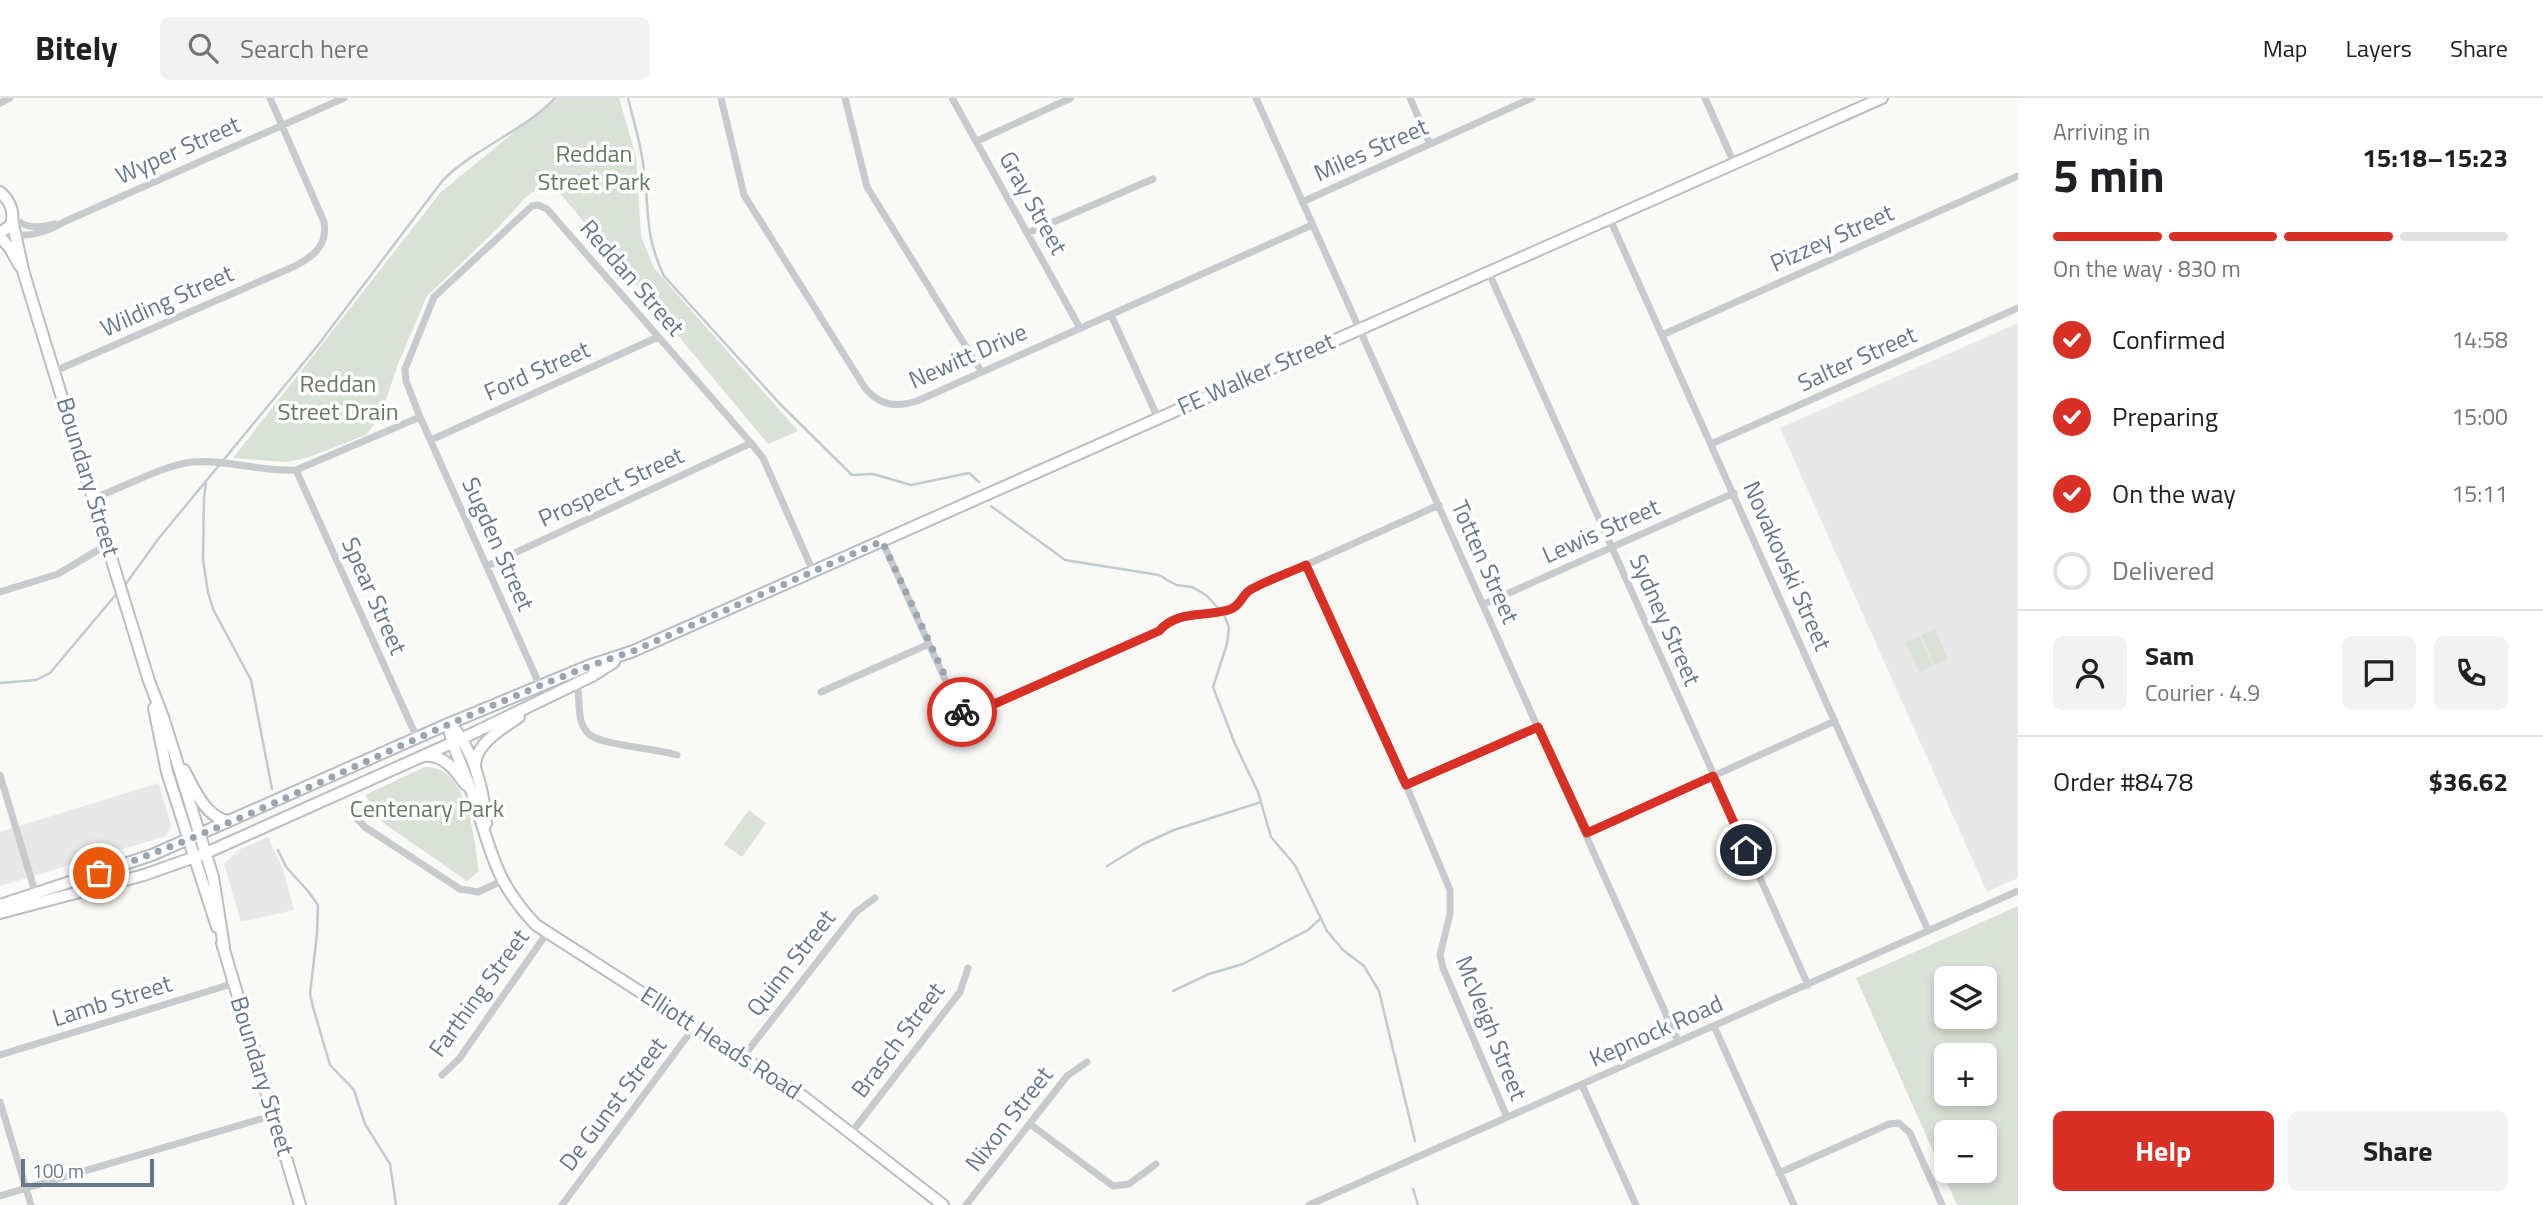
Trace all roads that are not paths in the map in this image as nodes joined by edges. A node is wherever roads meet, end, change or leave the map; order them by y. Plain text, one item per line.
1 (10, 98) edge
2 (271, 98) edge
3 (344, 98) edge
4 (721, 98) edge
5 (845, 98) edge
6 (952, 98) edge
7 (1070, 98) edge
8 (1256, 98) edge
9 (1410, 98) edge
10 (1532, 98) edge
11 (1705, 98) edge
12 (1881, 98) edge
13 (0, 103) edge
14 (282, 125) junction
15 (977, 141) junction
16 (1430, 144) junction
17 (1734, 163) junction
18 (2018, 176) edge
19 (1153, 178) dead end
20 (0, 192) edge
21 (1302, 202) junction
22 (13, 217) junction
23 (1609, 217) junction
24 (66, 221) junction
25 (1312, 225) junction
26 (1028, 233) junction
27 (38, 234) junction
28 (0, 235) edge
29 (16, 235) junction
30 (21, 255) junction
31 (1488, 271) junction
32 (24, 274) junction
33 (2018, 308) edge
34 (1111, 314) junction
35 (1080, 328) junction
36 (1359, 329) junction
37 (1662, 335) junction
38 (658, 337) junction
39 (55, 371) junction
40 (981, 371) junction
41 (420, 417) junction
42 (1158, 418) junction
43 (431, 440) junction
44 (751, 443) junction
45 (1711, 444) junction
46 (296, 470) junction
47 (1734, 493) junction
48 (94, 498) junction
49 (1439, 505) junction
50 (882, 541) junction
51 (108, 544) junction
52 (1612, 547) junction
53 (1306, 565) junction
54 (487, 566) junction
55 (813, 571) junction
56 (0, 592) edge
57 (1484, 604) junction
58 (929, 643) junction
59 (576, 677) junction
60 (149, 681) junction
61 (540, 686) junction
62 (821, 692) dead end
63 (557, 693) junction
64 (1835, 721) junction
65 (449, 724) junction
66 (1538, 727) junction
67 (417, 738) junction
68 (463, 738) junction
69 (451, 743) junction
70 (172, 746) junction
71 (677, 755) dead end
72 (424, 756) junction
73 (475, 769) junction
74 (0, 775) edge
75 (1713, 776) junction
76 (1406, 785) junction
77 (475, 799) junction
78 (355, 812) dead end
79 (230, 821) junction
80 (1587, 833) junction
81 (199, 835) junction
82 (188, 840) junction
83 (488, 841) junction
84 (206, 853) junction
85 (194, 857) junction
86 (502, 881) junction
87 (2018, 891) edge
88 (875, 898) dead end
89 (37, 899) junction
90 (0, 905) edge
91 (0, 913) edge
92 (1928, 930) junction
93 (547, 933) junction
94 (224, 947) junction
95 (968, 968) dead end
96 (234, 983) junction
97 (1808, 985) junction
98 (1714, 1026) junction
99 (695, 1027) junction
100 (1678, 1041) junction
101 (0, 1055) edge
102 (743, 1057) junction
103 (1087, 1062) dead end
104 (442, 1075) dead end
105 (1582, 1085) junction
106 (0, 1102) edge
107 (274, 1115) junction
108 (1507, 1117) junction
109 (1030, 1124) junction
110 (852, 1132) junction
111 (1156, 1164) dead end
112 (1779, 1173) junction
113 (26, 1188) junction
114 (0, 1196) edge
115 (937, 1203) edge
116 (31, 1205) edge
117 (300, 1205) edge
118 (562, 1205) edge
119 (966, 1205) edge
120 (1309, 1205) edge
121 (1636, 1205) edge
122 (1794, 1205) edge
123 (1942, 1205) edge

1 - 13 street
2 - 14 street, Wilding Street
3 - 14 street, Wyper Street
4 - 40 street, Newitt Drive
5 - 40 street
6 - 15 street, Gray Street
7 - 15 street
8 - 21 street, Totten Street
9 - 16 street
10 - 16 street, Miles Street
11 - 17 street
12 - 17 main road, FE Walker Street
14 - 24 street, Wyper Street
14 - 39 street, Wilding Street
15 - 26 street, Gray Street
16 - 21 street, Miles Street
17 - 23 main road, FE Walker Street
18 - 37 street, Pizzey Street
19 - 26 street
20 - 22 main road, Boundary Street
21 - 25 street, Totten Street
22 - 24 street, Wyper Street
22 - 28 main road
22 - 29 main road, Boundary Street
23 - 31 main road, FE Walker Street
23 - 37 street, Novakovski Street
24 - 27 street, Wyper Street
25 - 34 street, Newitt Drive
25 - 36 street, Totten Street
26 - 35 street, Gray Street
27 - 29 street, Wyper Street
27 - 30 street
28 - 29 street, Wyper Street
28 - 32 main road, Boundary Street
29 - 30 main road, Boundary Street
30 - 32 main road, Boundary Street
31 - 36 main road, FE Walker Street
31 - 52 street, Sydney Street
32 - 39 main road, Boundary Street
33 - 45 street, Salter Street
34 - 35 street, Newitt Drive
34 - 42 street
35 - 40 street, Newitt Drive
36 - 42 main road, FE Walker Street
36 - 49 street, Totten Street
37 - 45 street, Novakovski Street
38 - 41 street, Reddan Street
38 - 43 street, Ford Street
38 - 44 street, Reddan Street
39 - 48 main road, Boundary Street
41 - 43 street, Sugden Street
41 - 46 street
42 - 50 main road, FE Walker Street
43 - 54 street, Sugden Street
44 - 54 street, Prospect Street
44 - 55 street, Reddan Street
45 - 47 street, Novakovski Street
46 - 48 street
46 - 67 street, Spear Street
47 - 52 street, Lewis Street
47 - 64 street, Novakovski Street
48 - 51 main road, Boundary Street
49 - 53 street
49 - 57 street, Totten Street
50 - 55 main road, FE Walker Street
50 - 58 street
51 - 56 street
51 - 60 main road, Boundary Street
52 - 57 street, Lewis Street
52 - 75 street, Sydney Street
53 - 58 street
53 - 76 street, McVeigh Street
54 - 61 street, Sugden Street
55 - 59 main road, FE Walker Street
57 - 66 street, Totten Street
58 - 62 street
59 - 61 main road, FE Walker Street
59 - 63 main road, FE Walker Street
59 - 71 street
60 - 70 main road, Boundary Street
60 - 82 main road, Boundary Street
61 - 65 main road, FE Walker Street
63 - 68 main road, FE Walker Street
63 - 73 main road
64 - 75 street
64 - 92 street, Novakovski Street
65 - 67 main road, FE Walker Street
65 - 68 main road, Elliott Heads Road
65 - 69 main road, Elliott Heads Road
66 - 76 street
66 - 80 street, Totten Street
67 - 79 main road, FE Walker Street
68 - 69 main road, FE Walker Street
68 - 73 main road, Elliott Heads Road
69 - 72 main road, FE Walker Street
69 - 77 main road, Elliott Heads Road
70 - 79 main road
70 - 81 main road, Boundary Street
72 - 77 main road
72 - 84 main road, FE Walker Street
73 - 83 main road, Elliott Heads Road
74 - 89 street
75 - 80 street
75 - 97 street, Sydney Street
76 - 108 street, McVeigh Street
77 - 83 main road, Elliott Heads Road
78 - 86 street
79 - 81 main road, FE Walker Street
80 - 100 street, Totten Street
81 - 82 main road, FE Walker Street
81 - 84 main road, Boundary Street
82 - 85 main road, Boundary Street
82 - 89 main road, FE Walker Street
83 - 86 main road, Elliott Heads Road
84 - 85 main road, FE Walker Street
84 - 94 main road, Boundary Street
85 - 89 main road, FE Walker Street
85 - 94 main road, Boundary Street
86 - 93 main road, Elliott Heads Road
87 - 92 street, Kepnock Road
88 - 102 street, Quinn Street
89 - 90 main road
89 - 91 main road
92 - 97 street, Kepnock Road
93 - 99 main road, Elliott Heads Road
93 - 104 street, Farthing Street
94 - 96 main road, Boundary Street
95 - 110 street, Brasch Street
96 - 101 street, Lamb Street
96 - 107 main road, Boundary Street
97 - 98 street, Kepnock Road
98 - 100 street, Kepnock Road
98 - 112 street
99 - 102 main road, Elliott Heads Road
99 - 118 street, De Gunst Street
100 - 105 street, Kepnock Road
102 - 110 main road, Elliott Heads Road
103 - 109 street, Nixon Street
105 - 108 street, Kepnock Road
105 - 121 street
106 - 113 street
107 - 113 street
107 - 117 main road, Boundary Street
108 - 120 street, Kepnock Road
109 - 111 street
109 - 119 street, Nixon Street
110 - 115 main road, Elliott Heads Road
112 - 122 street
112 - 123 street
113 - 114 street
113 - 116 street

